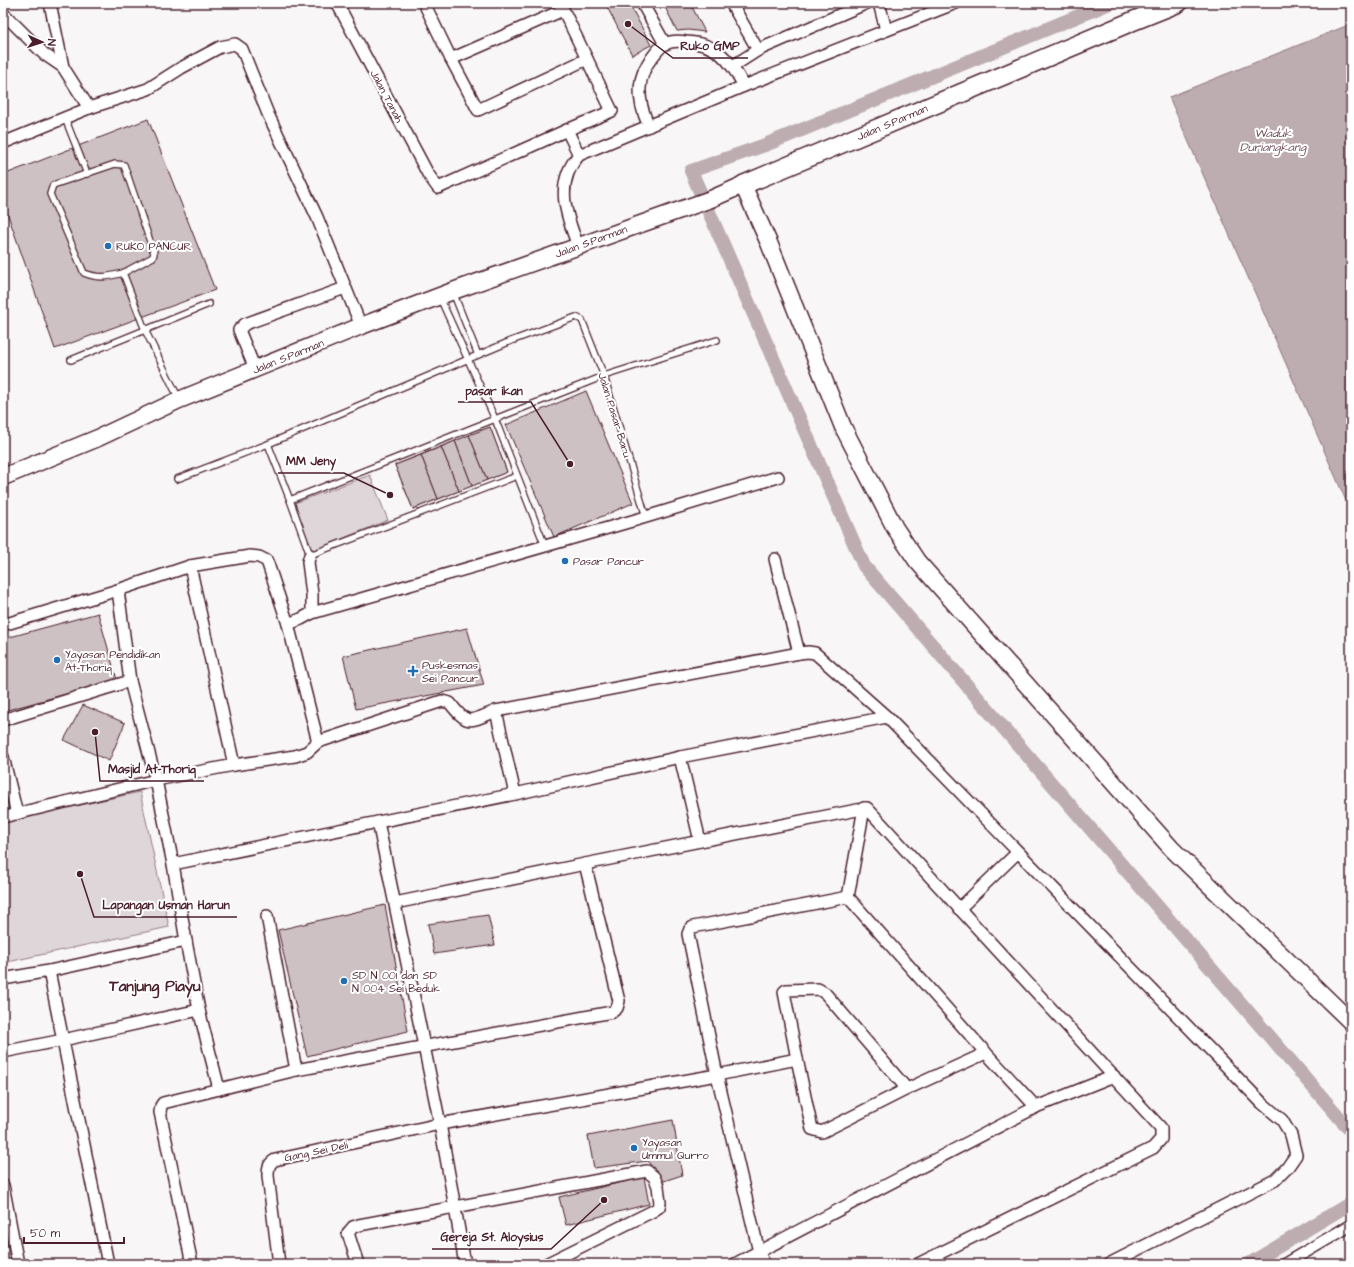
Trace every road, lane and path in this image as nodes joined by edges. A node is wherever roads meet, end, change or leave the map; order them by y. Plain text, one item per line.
1 (50, 3) edge
2 (337, 3) edge
3 (426, 3) edge
4 (642, 3) edge
5 (731, 3) edge
6 (867, 3) edge
7 (878, 3) edge
8 (956, 3) edge
9 (1178, 3) edge
10 (561, 7) edge
11 (3, 13) edge
12 (886, 30) junction
13 (665, 44) junction
14 (758, 50) junction
15 (451, 59) junction
16 (587, 59) junction
17 (733, 66) junction
18 (63, 67) junction
19 (744, 86) junction
20 (89, 108) junction
21 (65, 118) junction
22 (650, 126) junction
23 (567, 130) junction
24 (3, 143) edge
25 (579, 155) junction
26 (87, 174) junction
27 (743, 185) junction
28 (578, 246) junction
29 (123, 273) junction
30 (345, 288) junction
31 (446, 294) junction
32 (209, 304) dead end
33 (361, 326) junction
34 (145, 330) junction
35 (717, 340) dead end
36 (478, 355) junction
37 (467, 359) junction
38 (71, 360) dead end
39 (255, 369) junction
40 (604, 376) junction
41 (179, 400) junction
42 (495, 418) junction
43 (268, 444) junction
44 (517, 476) junction
45 (3, 477) edge
46 (778, 477) dead end
47 (177, 479) dead end
48 (290, 500) junction
49 (646, 517) junction
50 (545, 546) junction
51 (310, 555) junction
52 (775, 559) dead end
53 (190, 566) junction
54 (118, 590) junction
55 (312, 612) junction
56 (288, 624) junction
57 (3, 625) edge
58 (799, 653) junction
59 (130, 680) junction
60 (496, 711) junction
61 (886, 717) junction
62 (3, 720) edge
63 (318, 742) junction
64 (3, 757) edge
65 (680, 757) junction
66 (234, 765) junction
67 (156, 780) junction
68 (515, 794) junction
69 (864, 808) junction
70 (17, 814) junction
71 (3, 817) edge
72 (378, 822) junction
73 (700, 841) junction
74 (1018, 852) junction
75 (173, 864) junction
76 (585, 864) junction
77 (848, 897) junction
78 (395, 903) junction
79 (959, 909) junction
80 (267, 916) dead end
81 (186, 941) junction
82 (50, 971) junction
83 (3, 979) edge
84 (199, 1010) junction
85 (1351, 1022) edge
86 (63, 1040) junction
87 (424, 1047) junction
88 (3, 1052) edge
89 (986, 1053) junction
90 (797, 1060) junction
91 (296, 1070) junction
92 (717, 1075) junction
93 (1114, 1076) junction
94 (219, 1089) junction
95 (907, 1089) junction
96 (1036, 1107) junction
97 (440, 1124) junction
98 (3, 1185) edge
99 (4, 1199) edge
100 (455, 1206) junction
101 (1351, 1224) edge
102 (759, 1252) junction
103 (18, 1264) edge
104 (108, 1264) edge
105 (192, 1264) edge
106 (279, 1264) edge
107 (358, 1264) edge
108 (465, 1264) edge
109 (546, 1264) edge
110 (735, 1264) edge
111 (764, 1264) edge
112 (918, 1264) edge
113 (1109, 1264) edge
114 (1285, 1264) edge

1 - 18 street
2 - 23 street, Jalan Tanah
3 - 15 street
4 - 13 street
5 - 14 street
6 - 14 street
7 - 12 street
8 - 12 street
9 - 27 main road, Jalan S.Parman
10 - 15 street
10 - 16 street
11 - 18 street
12 - 19 street
13 - 17 street
13 - 22 street
14 - 17 street
15 - 16 street
16 - 23 street
17 - 19 street
18 - 20 street
19 - 22 street
20 - 21 street
20 - 30 street
21 - 24 street
21 - 26 lane
22 - 25 street
23 - 25 street
25 - 28 street
26 - 29 lane
26 - 29 lane
27 - 28 street, Jalan S.Parman
27 - 85 street
28 - 31 street, Jalan S.Parman
29 - 34 lane
30 - 33 street
30 - 39 street
31 - 33 street, Jalan S.Parman
31 - 36 lane
31 - 37 lane
32 - 34 lane
33 - 39 street, Jalan S.Parman
34 - 38 lane
34 - 41 lane
35 - 40 lane
36 - 37 lane, Jalan Pasar Baru
36 - 40 lane, Jalan Pasar Baru
37 - 42 lane
37 - 43 lane, Jalan Pasar Baru
39 - 41 street, Jalan S.Parman
40 - 42 lane
40 - 49 lane, Jalan Pasar Baru
41 - 45 street, Jalan S.Parman
42 - 44 lane
42 - 48 lane
43 - 47 lane, Jalan Pasar Baru
43 - 48 lane
44 - 50 lane
44 - 51 lane
46 - 49 street
48 - 51 lane
49 - 50 street
50 - 55 street
51 - 55 street
52 - 58 street
53 - 54 street
53 - 56 street
53 - 66 street
54 - 57 street
54 - 59 street
55 - 56 street
56 - 63 street
58 - 60 street
58 - 61 street
59 - 62 street
59 - 67 street
60 - 63 street
60 - 68 street
61 - 65 street
61 - 74 street
63 - 66 street
64 - 70 street
65 - 68 street
65 - 73 street
66 - 67 street
67 - 70 street
67 - 75 street
68 - 72 street
69 - 73 street
69 - 77 street
69 - 79 street
70 - 71 street
72 - 75 street
72 - 78 street
73 - 76 street
74 - 79 street
74 - 113 street
75 - 81 street
76 - 78 street
76 - 87 street
77 - 89 street
77 - 92 street
78 - 87 street
79 - 93 street
80 - 91 street
81 - 82 street
81 - 84 street
82 - 83 street
82 - 86 street
84 - 86 street
84 - 94 street
86 - 88 street
86 - 104 street
87 - 91 street
87 - 97 street
89 - 95 street
89 - 96 street
90 - 92 street
90 - 95 street
90 - 95 street
91 - 94 street
92 - 97 street
92 - 102 street
93 - 96 street
93 - 112 street
94 - 105 street
96 - 102 street
97 - 100 street
97 - 106 street, Gang Sei Deli
98 - 99 street
99 - 103 street
100 - 107 street
100 - 108 street
100 - 109 street
101 - 114 street
102 - 110 street
102 - 111 street

